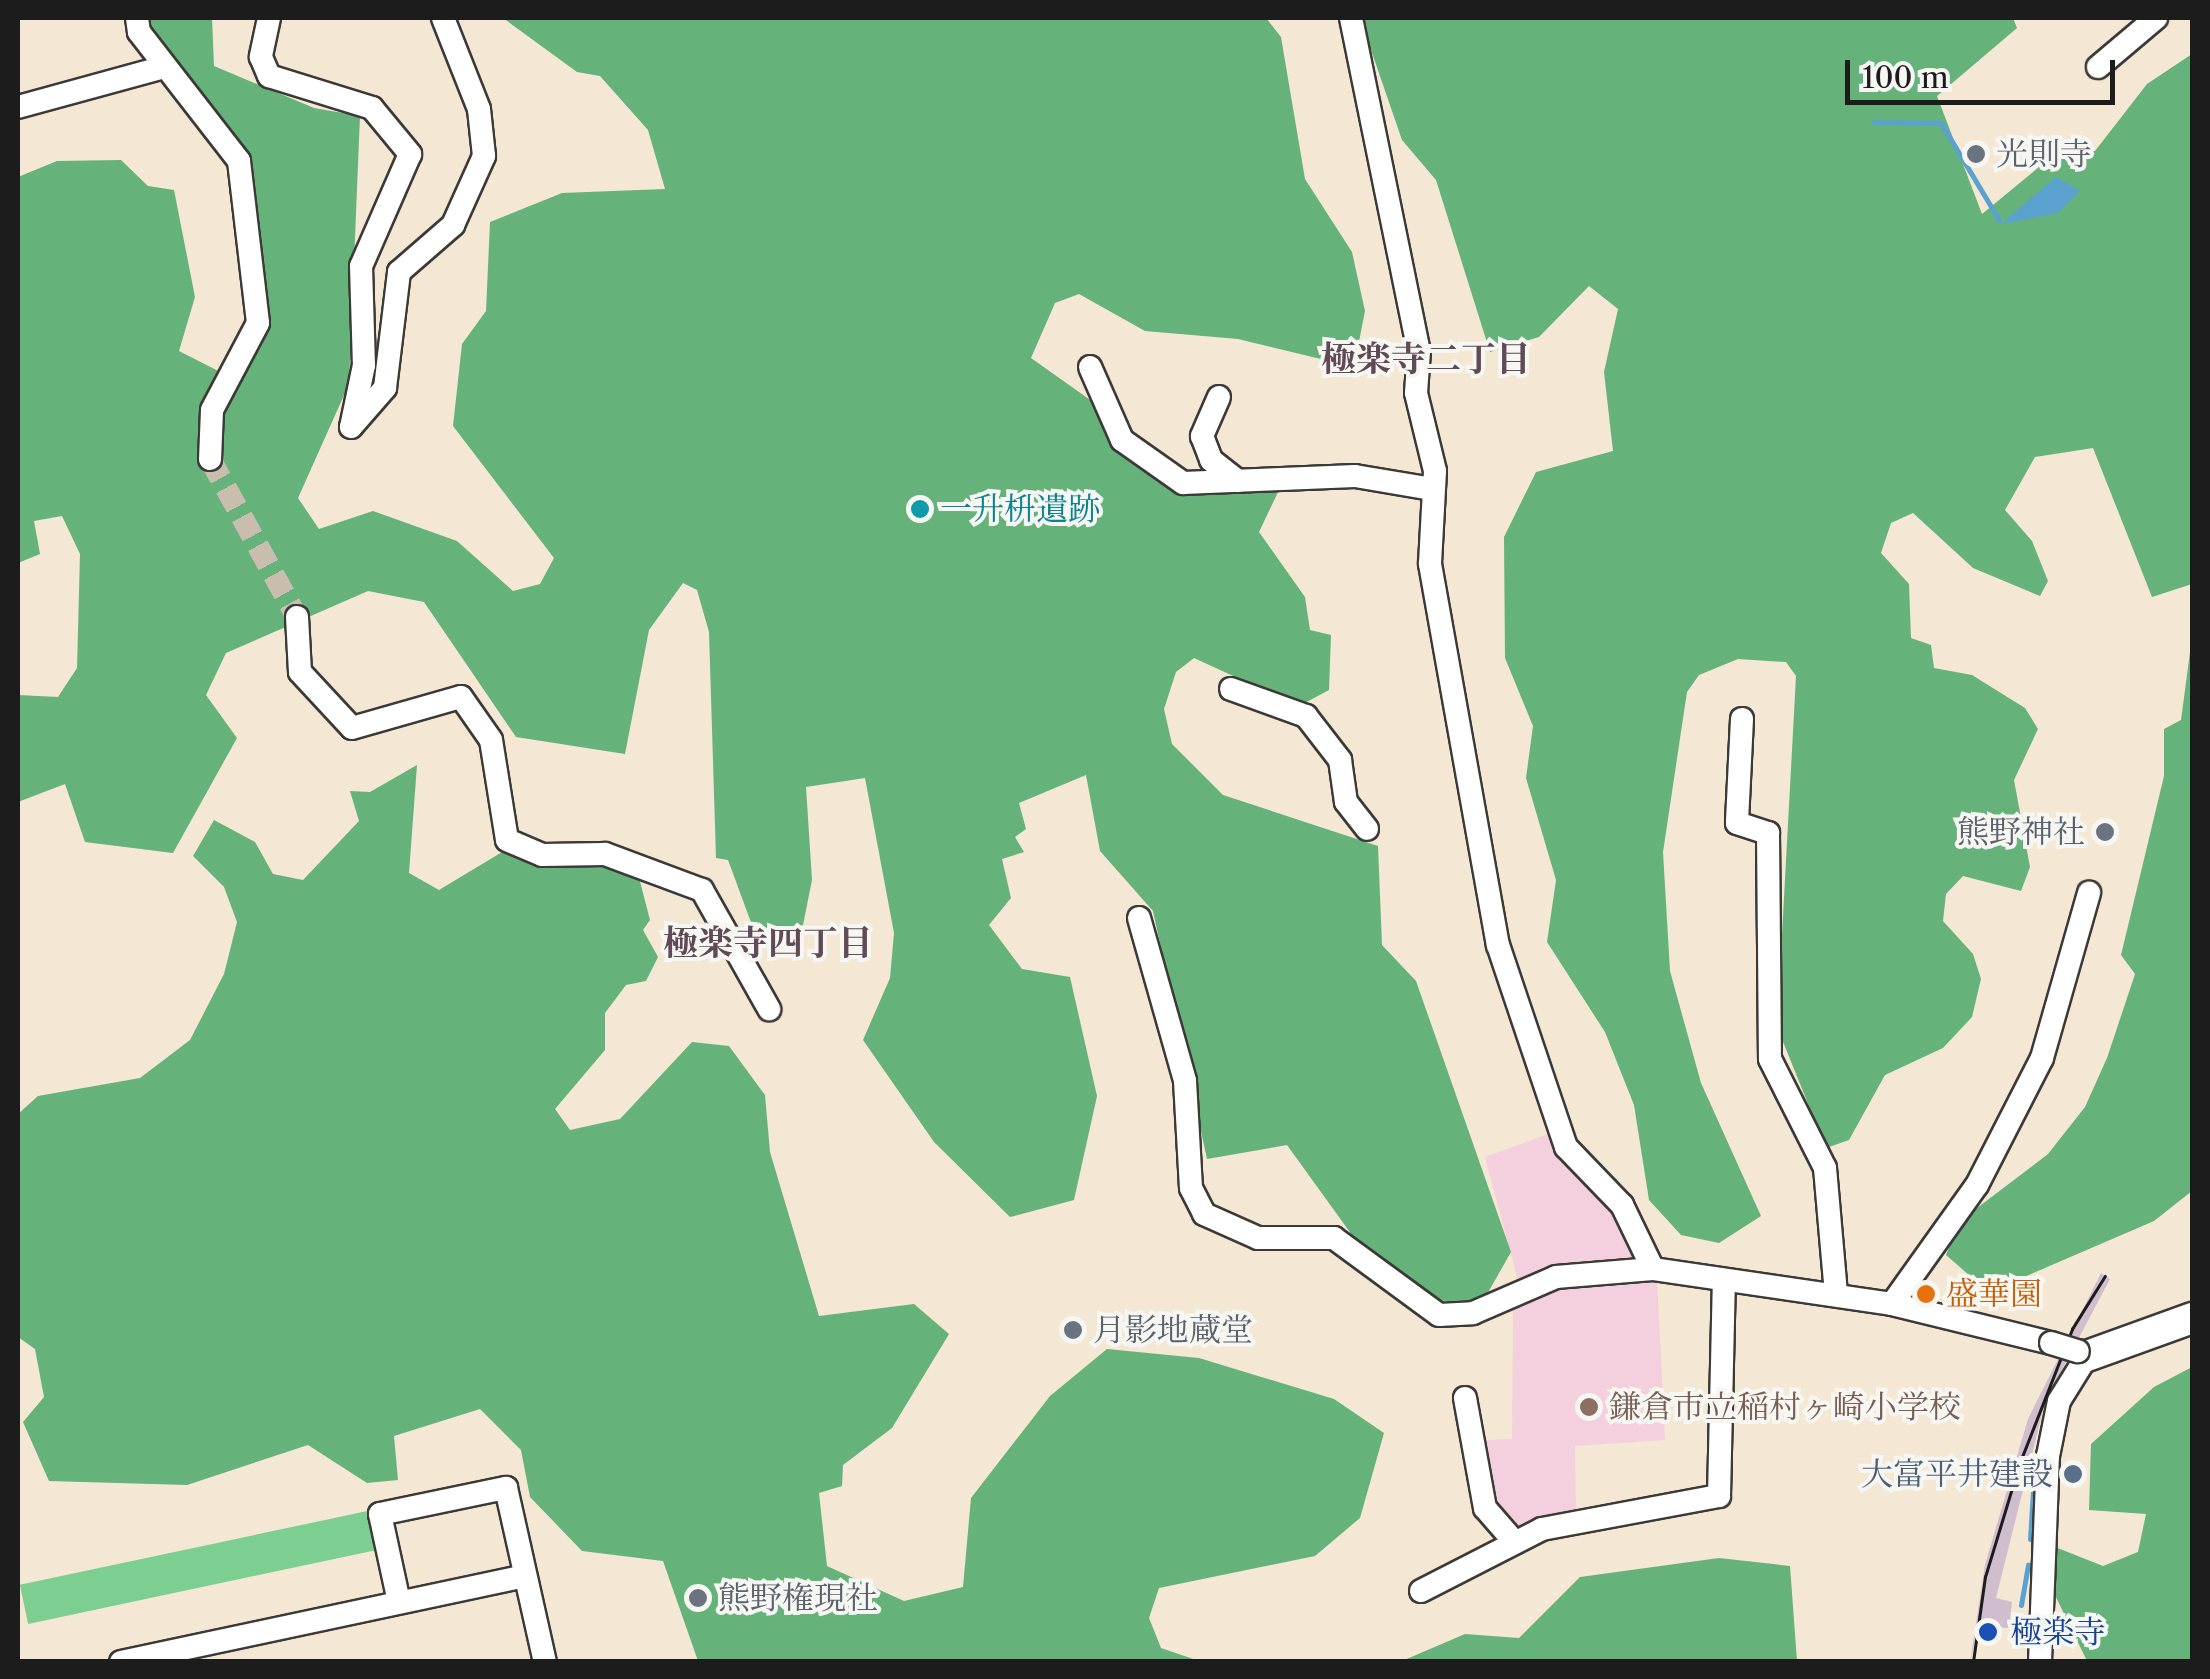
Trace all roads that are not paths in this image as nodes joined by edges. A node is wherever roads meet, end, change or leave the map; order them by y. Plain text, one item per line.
1 (137, 18) edge
2 (269, 18) edge
3 (443, 18) edge
4 (1351, 18) edge
5 (2156, 18) edge
6 (2098, 67) dead end
7 (164, 68) junction
8 (18, 108) edge
9 (1090, 368) dead end
10 (1219, 396) dead end
11 (210, 459) tunnel mouth
12 (1238, 481) junction
13 (1432, 489) junction
14 (297, 617) tunnel mouth
15 (1231, 688) dead end
16 (1742, 719) dead end
17 (1367, 829) dead end
18 (2089, 893) dead end
19 (1139, 918) dead end
20 (769, 1010) dead end
21 (1653, 1269) junction
22 (1724, 1280) junction
23 (1836, 1295) junction
24 (1892, 1304) junction
25 (2192, 1318) edge
26 (2083, 1354) junction
27 (1465, 1398) dead end
28 (1512, 1539) junction
29 (524, 1576) junction
30 (1421, 1590) dead end
31 (399, 1602) junction
32 (227, 1651) edge
33 (121, 1662) edge
34 (544, 1662) edge
35 (2040, 1662) edge

1 - 7 street
2 - 3 street
4 - 13 street
5 - 6 street
7 - 8 street
7 - 11 street
9 - 12 street
10 - 12 street
12 - 13 street
13 - 21 street
14 - 20 street
15 - 17 street
16 - 23 street
18 - 24 street
19 - 21 street
21 - 22 street
22 - 23 street
22 - 28 street
23 - 24 street
24 - 26 street, bridge
25 - 26 street
26 - 35 street
27 - 28 street
28 - 30 street
29 - 31 street
29 - 31 street
29 - 34 street
31 - 32 street
32 - 33 street

